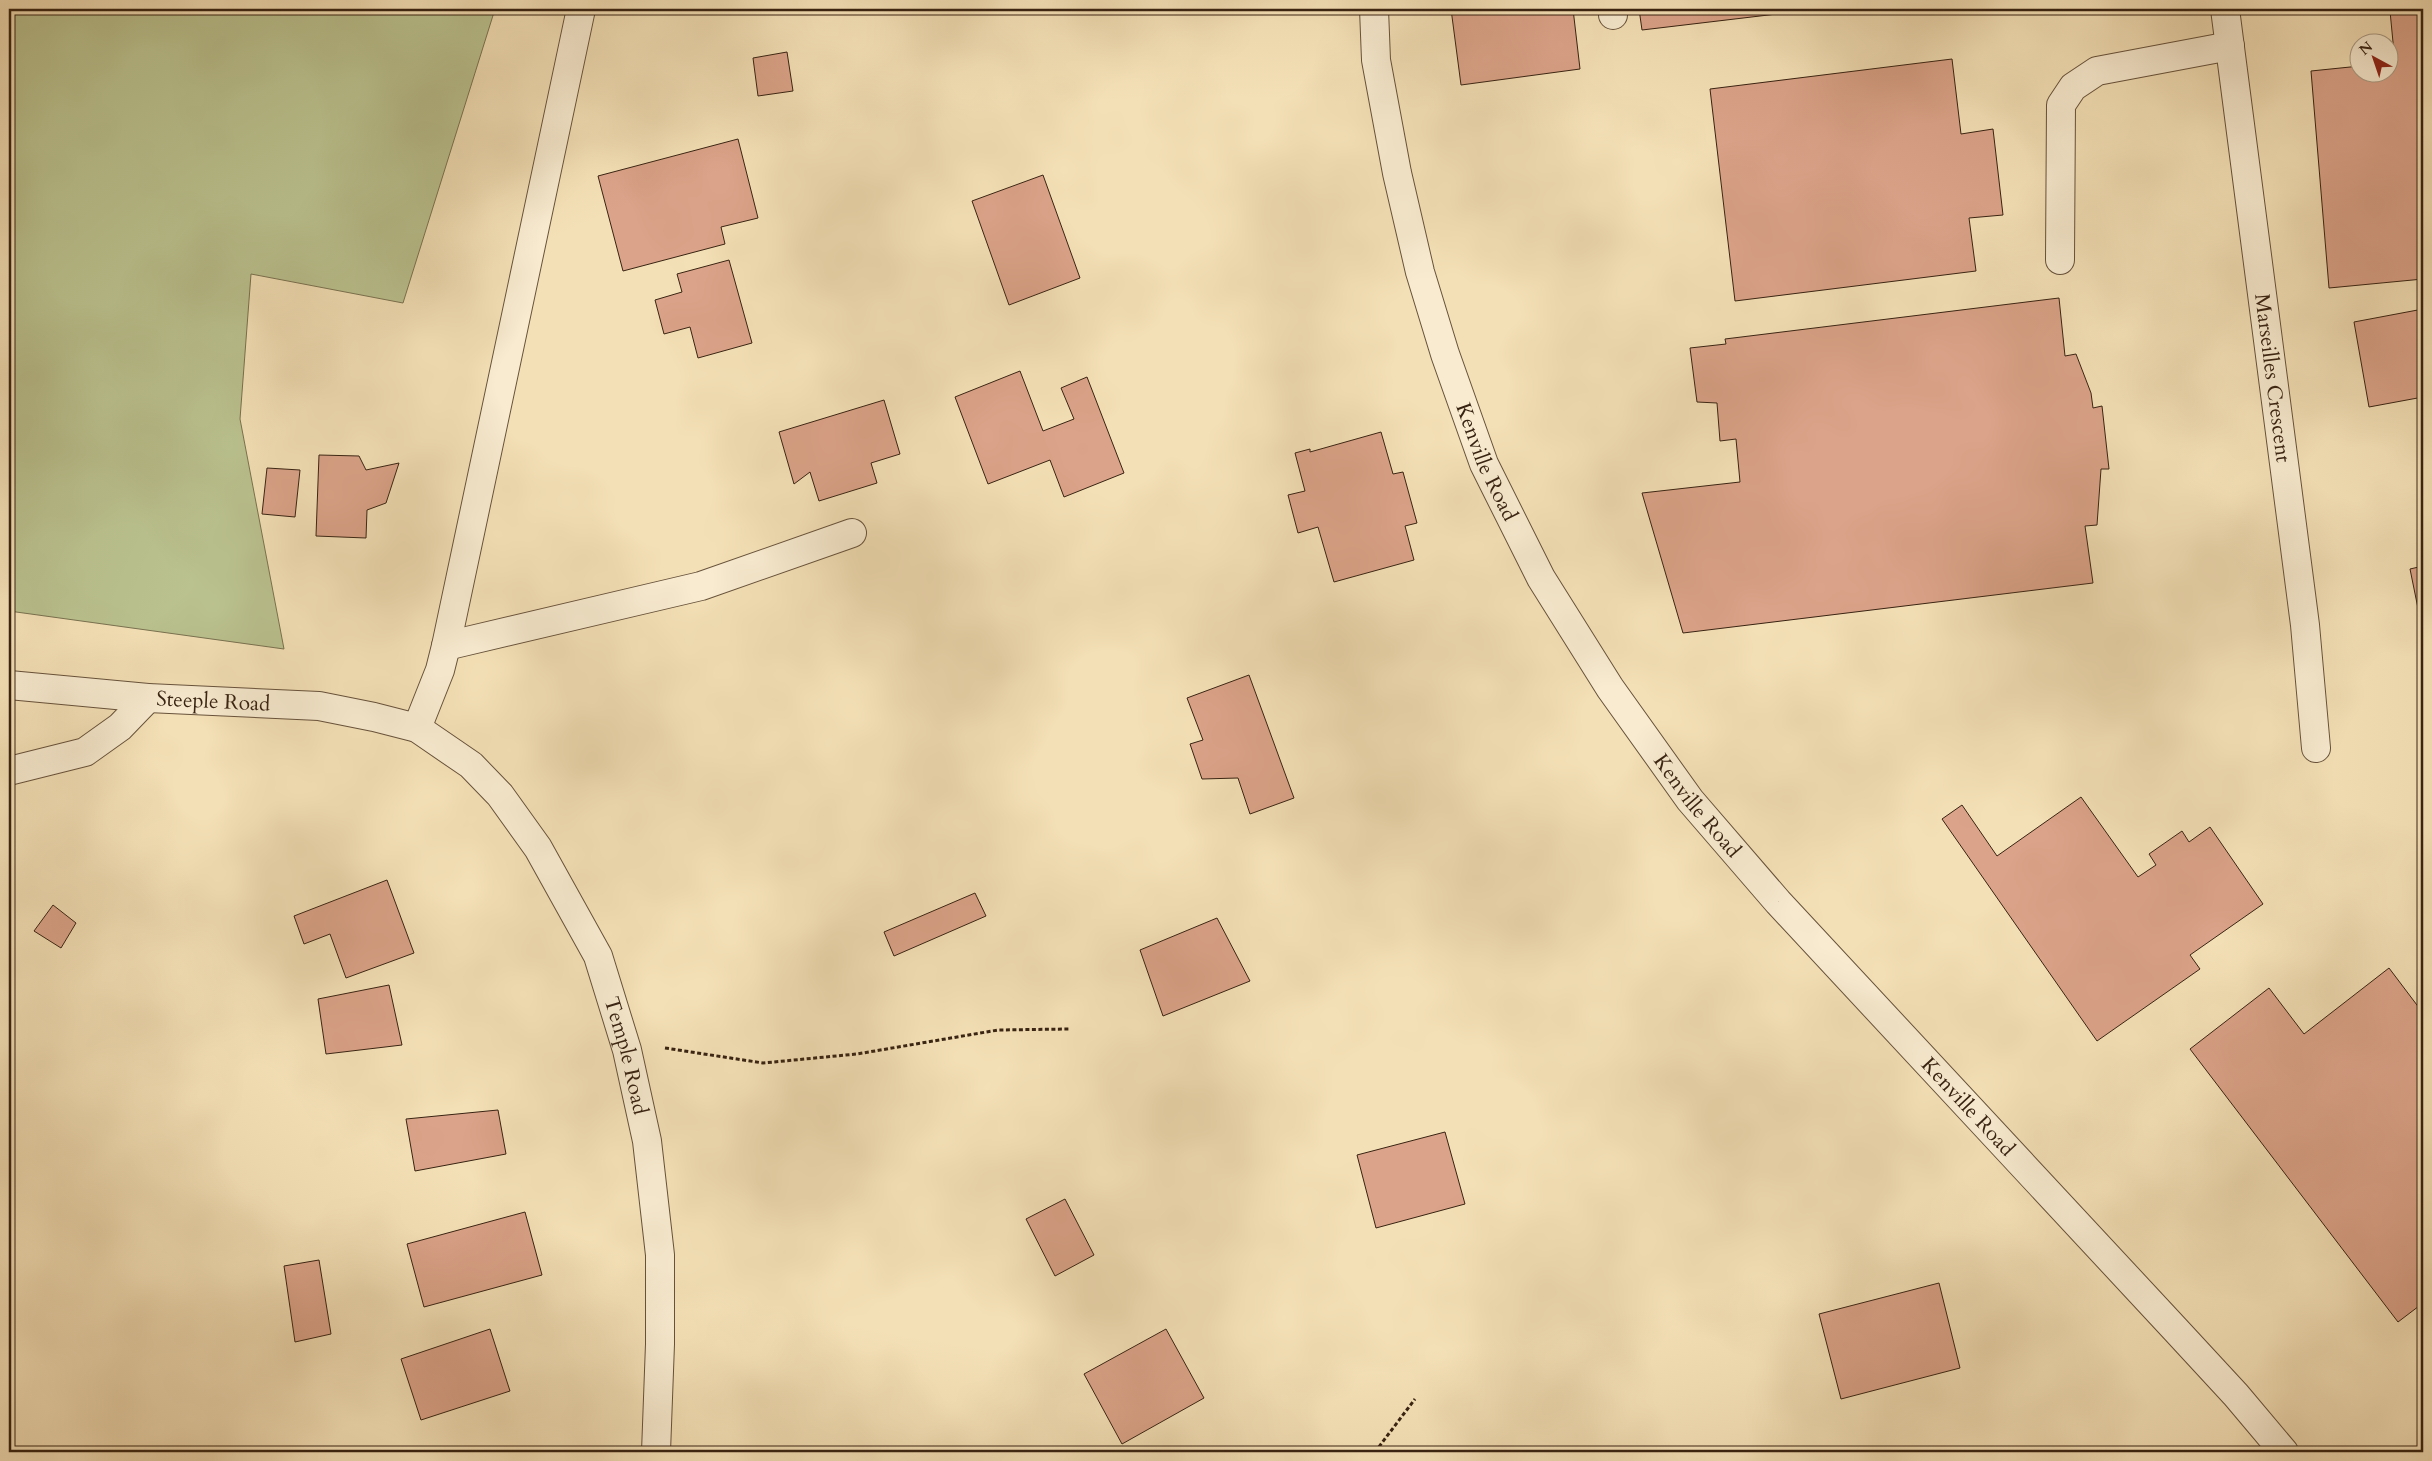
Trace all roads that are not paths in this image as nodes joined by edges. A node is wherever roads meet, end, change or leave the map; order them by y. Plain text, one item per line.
1 (581, 9) edge
2 (1374, 9) edge
3 (2225, 9) edge
4 (2230, 46) junction
5 (2060, 260) dead end
6 (852, 533) dead end
7 (446, 646) junction
8 (9, 685) edge
9 (148, 698) junction
10 (417, 728) junction
11 (2316, 748) dead end
12 (9, 771) edge
13 (656, 1452) edge
14 (2284, 1452) edge

1 - 7 street
2 - 14 street, Kenville Road
3 - 4 street, Marseilles Crescent
4 - 5 street
4 - 11 street, Marseilles Crescent
6 - 7 street
7 - 10 street
8 - 9 street, Steeple Road
9 - 10 street, Steeple Road
9 - 12 street
10 - 13 street, Temple Road

